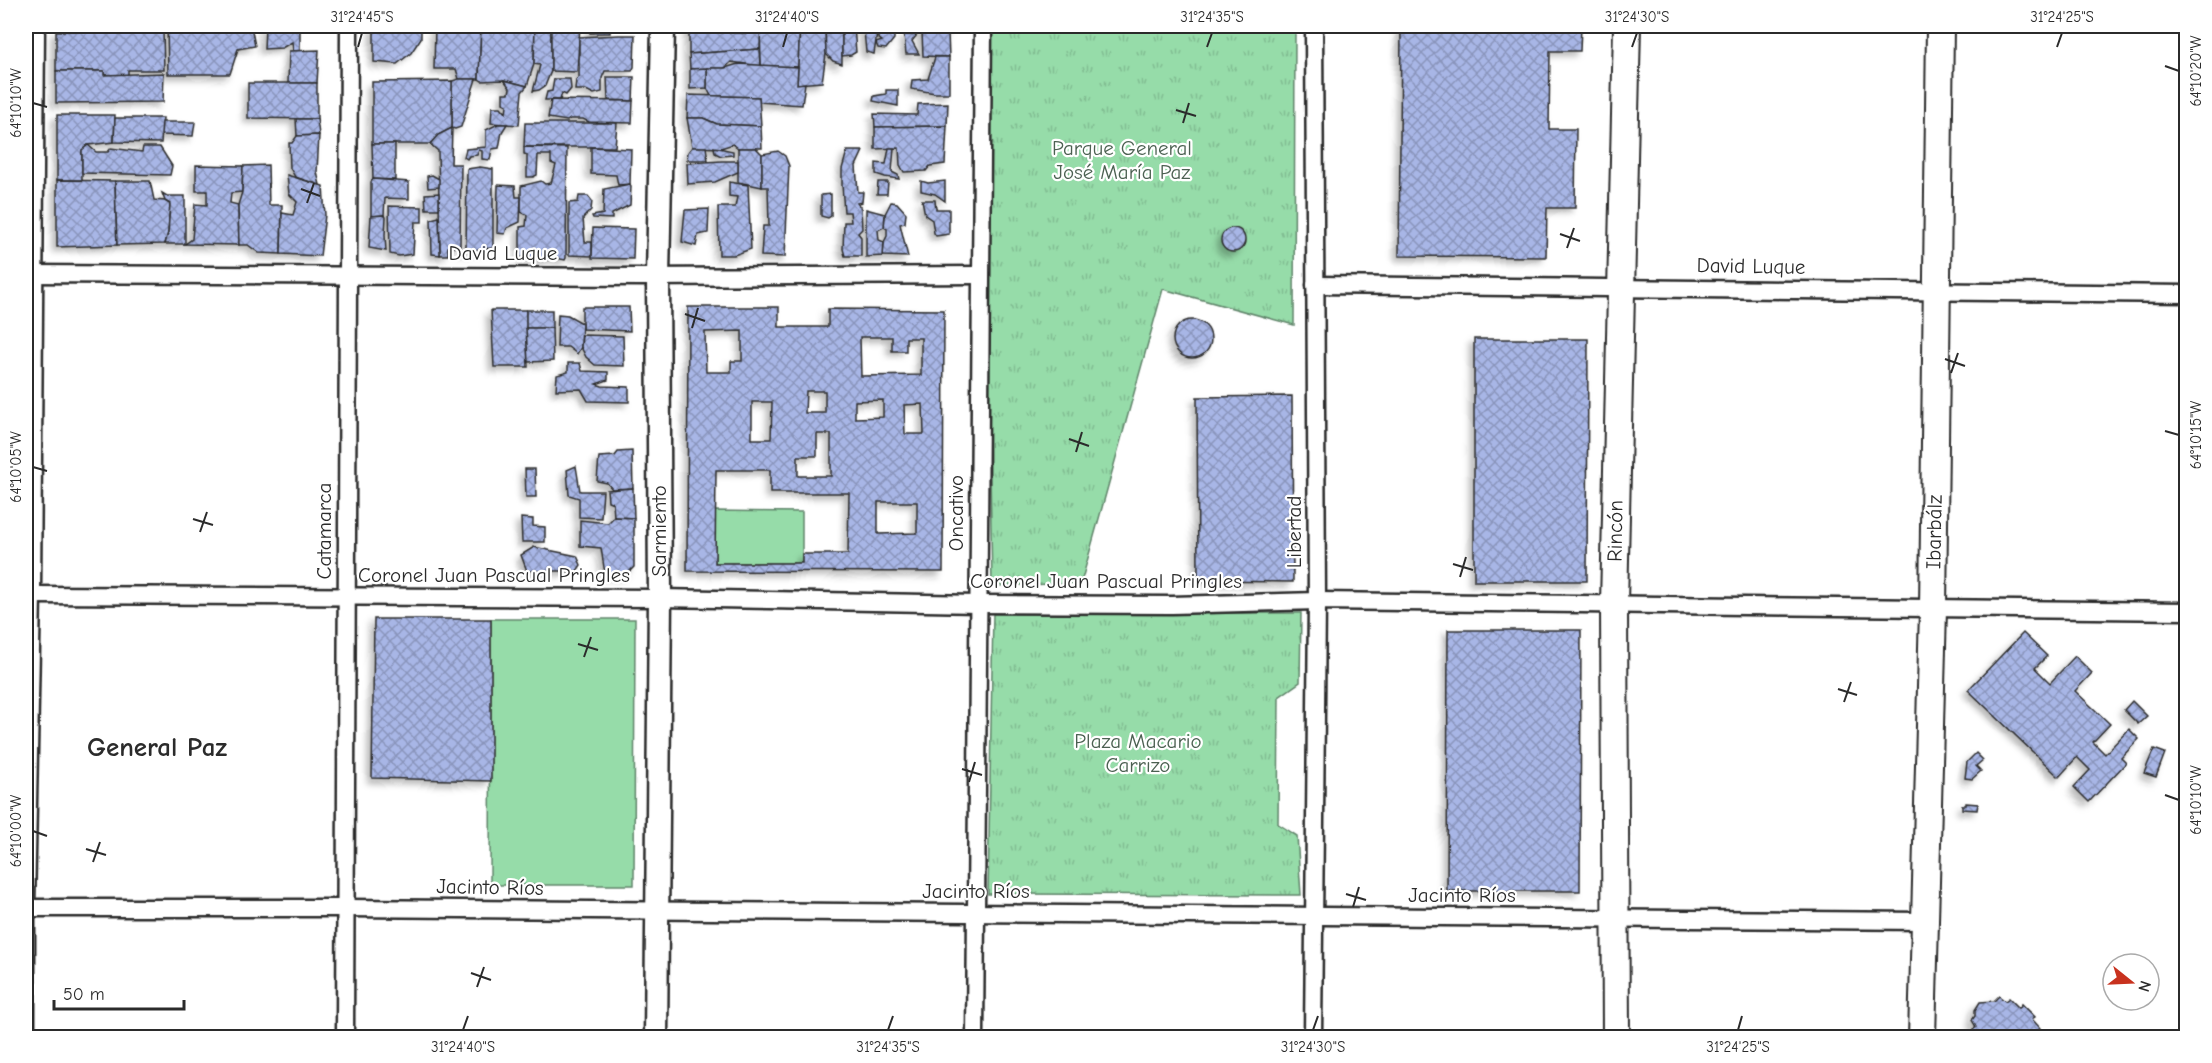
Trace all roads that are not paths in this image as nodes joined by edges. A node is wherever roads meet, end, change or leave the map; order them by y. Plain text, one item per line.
1 (36, 26) edge
2 (349, 26) edge
3 (663, 26) edge
4 (983, 26) edge
5 (1314, 26) edge
6 (1627, 26) edge
7 (1940, 26) edge
8 (30, 274) edge
9 (348, 275) junction
10 (980, 275) junction
11 (658, 277) junction
12 (1315, 285) junction
13 (1620, 288) junction
14 (1937, 291) junction
15 (2187, 294) edge
16 (29, 595) edge
17 (346, 597) junction
18 (660, 598) junction
19 (1317, 601) junction
20 (978, 604) junction
21 (1614, 604) junction
22 (1933, 609) junction
23 (2187, 610) edge
24 (26, 908) edge
25 (346, 908) junction
26 (657, 911) junction
27 (976, 913) junction
28 (1315, 916) junction
29 (1616, 919) junction
30 (1925, 921) junction
31 (26, 1038) edge
32 (345, 1038) edge
33 (656, 1038) edge
34 (975, 1038) edge
35 (1313, 1038) edge
36 (1616, 1038) edge
37 (1922, 1038) edge

1 - 8 street
2 - 9 street, Catamarca
3 - 11 main road, Sarmiento
4 - 10 street, Oncativo
5 - 12 street, Libertad
6 - 13 main road, Rincón
7 - 14 main road, Ibarbálz
8 - 9 street, David Luque
8 - 16 street
9 - 11 street, David Luque
9 - 17 street, Catamarca
10 - 11 street, David Luque
10 - 20 street, Oncativo
11 - 18 main road, Sarmiento
12 - 13 street, David Luque
12 - 19 street, Libertad
13 - 14 street, David Luque
13 - 21 main road, Rincón
14 - 15 street, David Luque
14 - 22 main road, Ibarbálz
16 - 17 street, Coronel Juan Pascual Pringles
16 - 24 street
17 - 18 street, Coronel Juan Pascual Pringles
17 - 25 street, Catamarca
18 - 20 street, Coronel Juan Pascual Pringles
18 - 26 main road, Sarmiento
19 - 20 street, Coronel Juan Pascual Pringles
19 - 21 street, Coronel Juan Pascual Pringles
19 - 28 street, Libertad
20 - 27 street, Oncativo
21 - 22 street, Coronel Juan Pascual Pringles
21 - 29 main road, Rincón
22 - 23 street, Coronel Juan Pascual Pringles
22 - 30 main road, Ibarbálz
24 - 25 street, Jacinto Ríos
24 - 31 street
25 - 26 street, Jacinto Ríos
25 - 32 street, Catamarca
26 - 27 street, Jacinto Ríos
26 - 33 main road, Sarmiento
27 - 28 street, Jacinto Ríos
27 - 34 street, Oncativo
28 - 29 street, Jacinto Ríos
28 - 35 street, Libertad
29 - 30 street, Jacinto Ríos
29 - 36 main road, Rincón
30 - 37 main road, Ibarbálz

